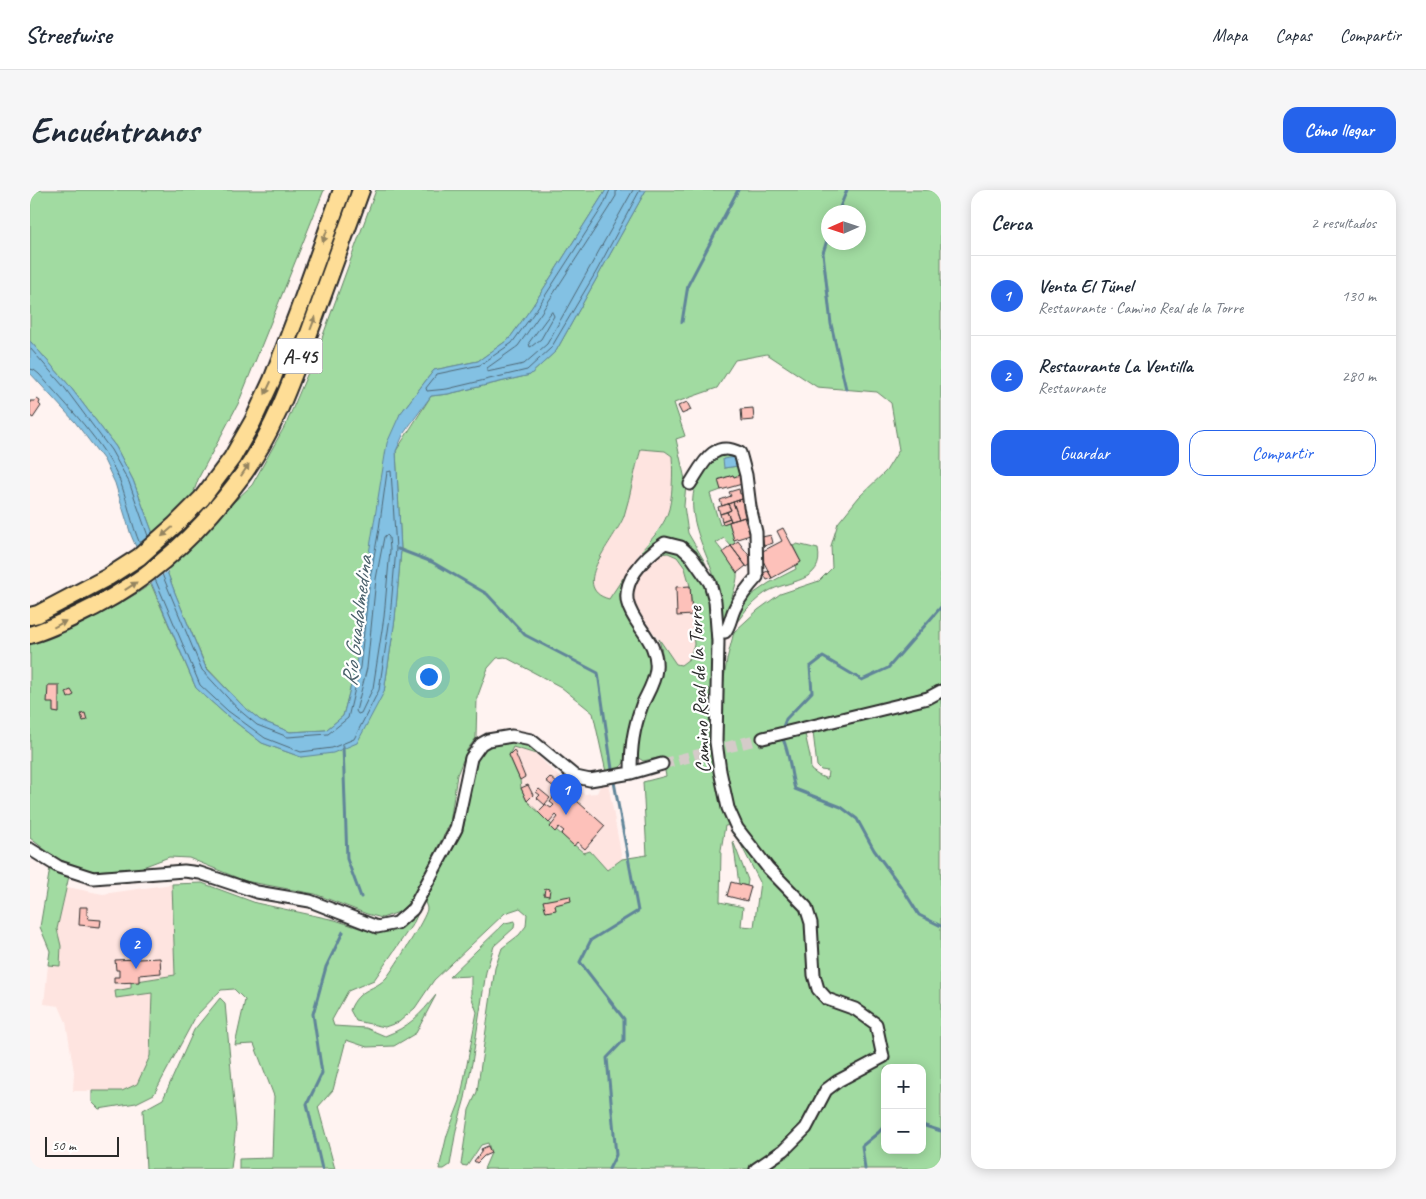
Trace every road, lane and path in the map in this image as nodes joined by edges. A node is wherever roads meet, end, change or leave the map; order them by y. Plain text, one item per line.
1 (342, 190) edge
2 (361, 190) edge
3 (690, 484) dead end
4 (30, 616) edge
5 (725, 632) dead end
6 (30, 635) edge
7 (941, 692) edge
8 (763, 738) tunnel mouth
9 (662, 764) tunnel mouth
10 (631, 773) junction
11 (30, 849) edge
12 (756, 1169) edge

1 -> 4 highway, A-45
6 -> 2 highway, A-45
3 - 5 street
7 - 8 street
9 - 10 street
10 - 11 street
10 - 12 street, Camino Real de la Torre

